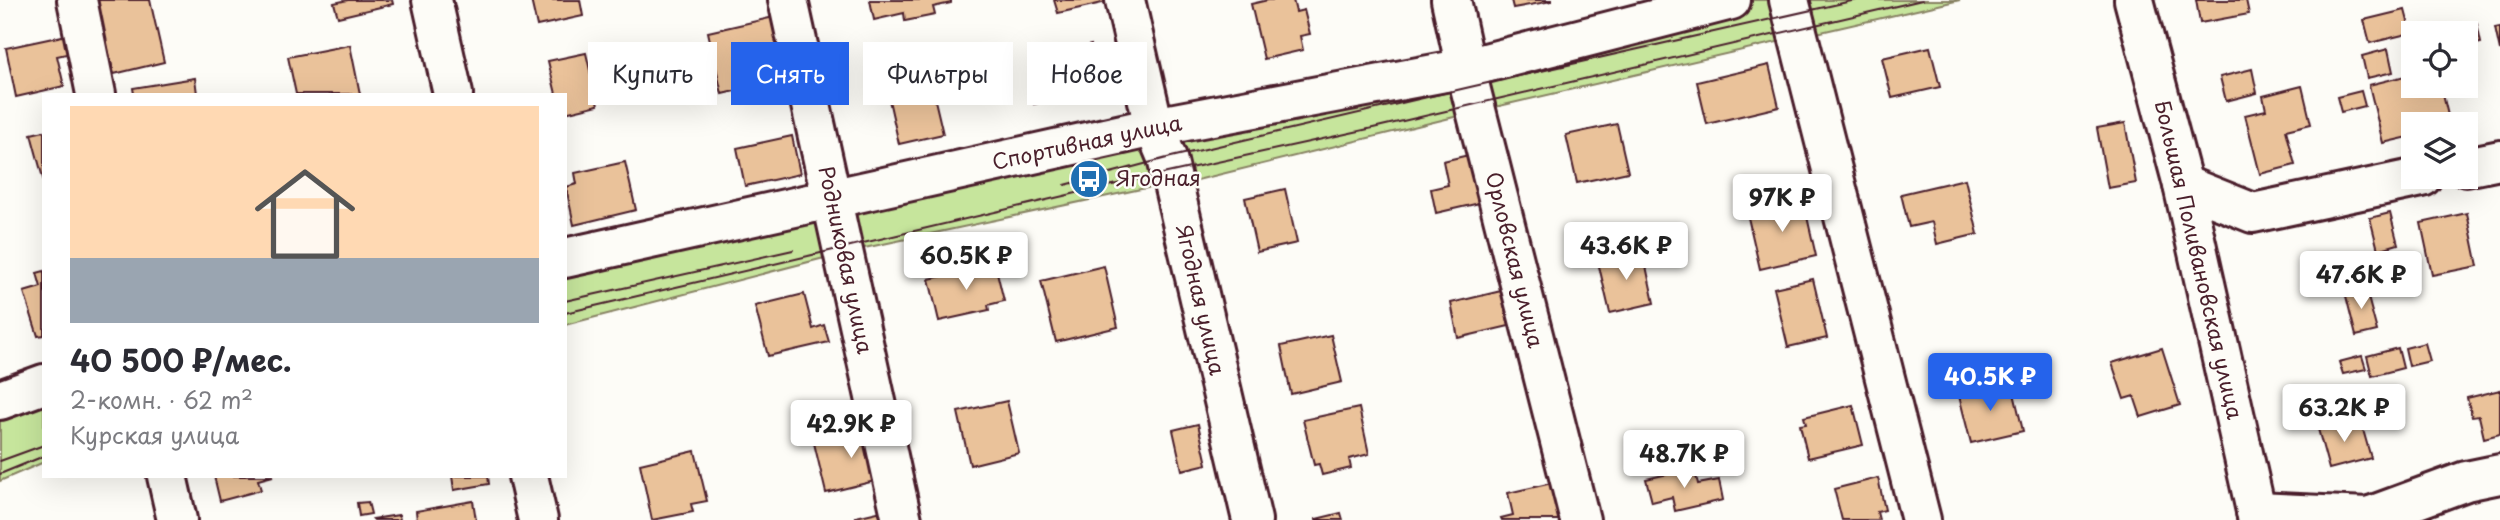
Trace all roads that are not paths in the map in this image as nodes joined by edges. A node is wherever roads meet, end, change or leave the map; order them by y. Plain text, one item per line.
1 (77, 0) edge
2 (432, 0) edge
3 (788, 0) edge
4 (1125, 0) edge
5 (1451, 0) edge
6 (1731, 0) edge
7 (1789, 0) edge
8 (2134, 0) edge
9 (1466, 68) junction
10 (96, 93) edge
11 (453, 93) edge
12 (1154, 127) junction
13 (2500, 160) edge
14 (2478, 165) edge
15 (2401, 181) edge
16 (2183, 185) junction
17 (832, 200) junction
18 (567, 258) edge
19 (42, 385) edge
20 (0, 400) edge
21 (2500, 474) edge
22 (167, 478) edge
23 (528, 478) edge
24 (2257, 516) edge
25 (177, 520) edge
26 (538, 520) edge
27 (902, 520) edge
28 (1252, 520) edge
29 (1580, 520) edge
30 (1921, 520) edge

1 - 10 street
2 - 11 street
3 - 17 street, Родниковая улица
4 - 12 street, Ягодная улица
5 - 9 street, Орловская улица
6 - 9 street, Спортивная улица
7 - 30 street
8 - 16 street, Большая Поливановская улица
9 - 12 street, Спортивная улица
9 - 29 street, Орловская улица
12 - 17 street, Спортивная улица
12 - 28 street, Ягодная улица
13 - 14 street
15 - 16 street
16 - 24 street, Большая Поливановская улица
17 - 18 street, Спортивная улица
17 - 27 street, Родниковая улица
19 - 20 street
21 - 24 street
22 - 25 street
23 - 26 street

